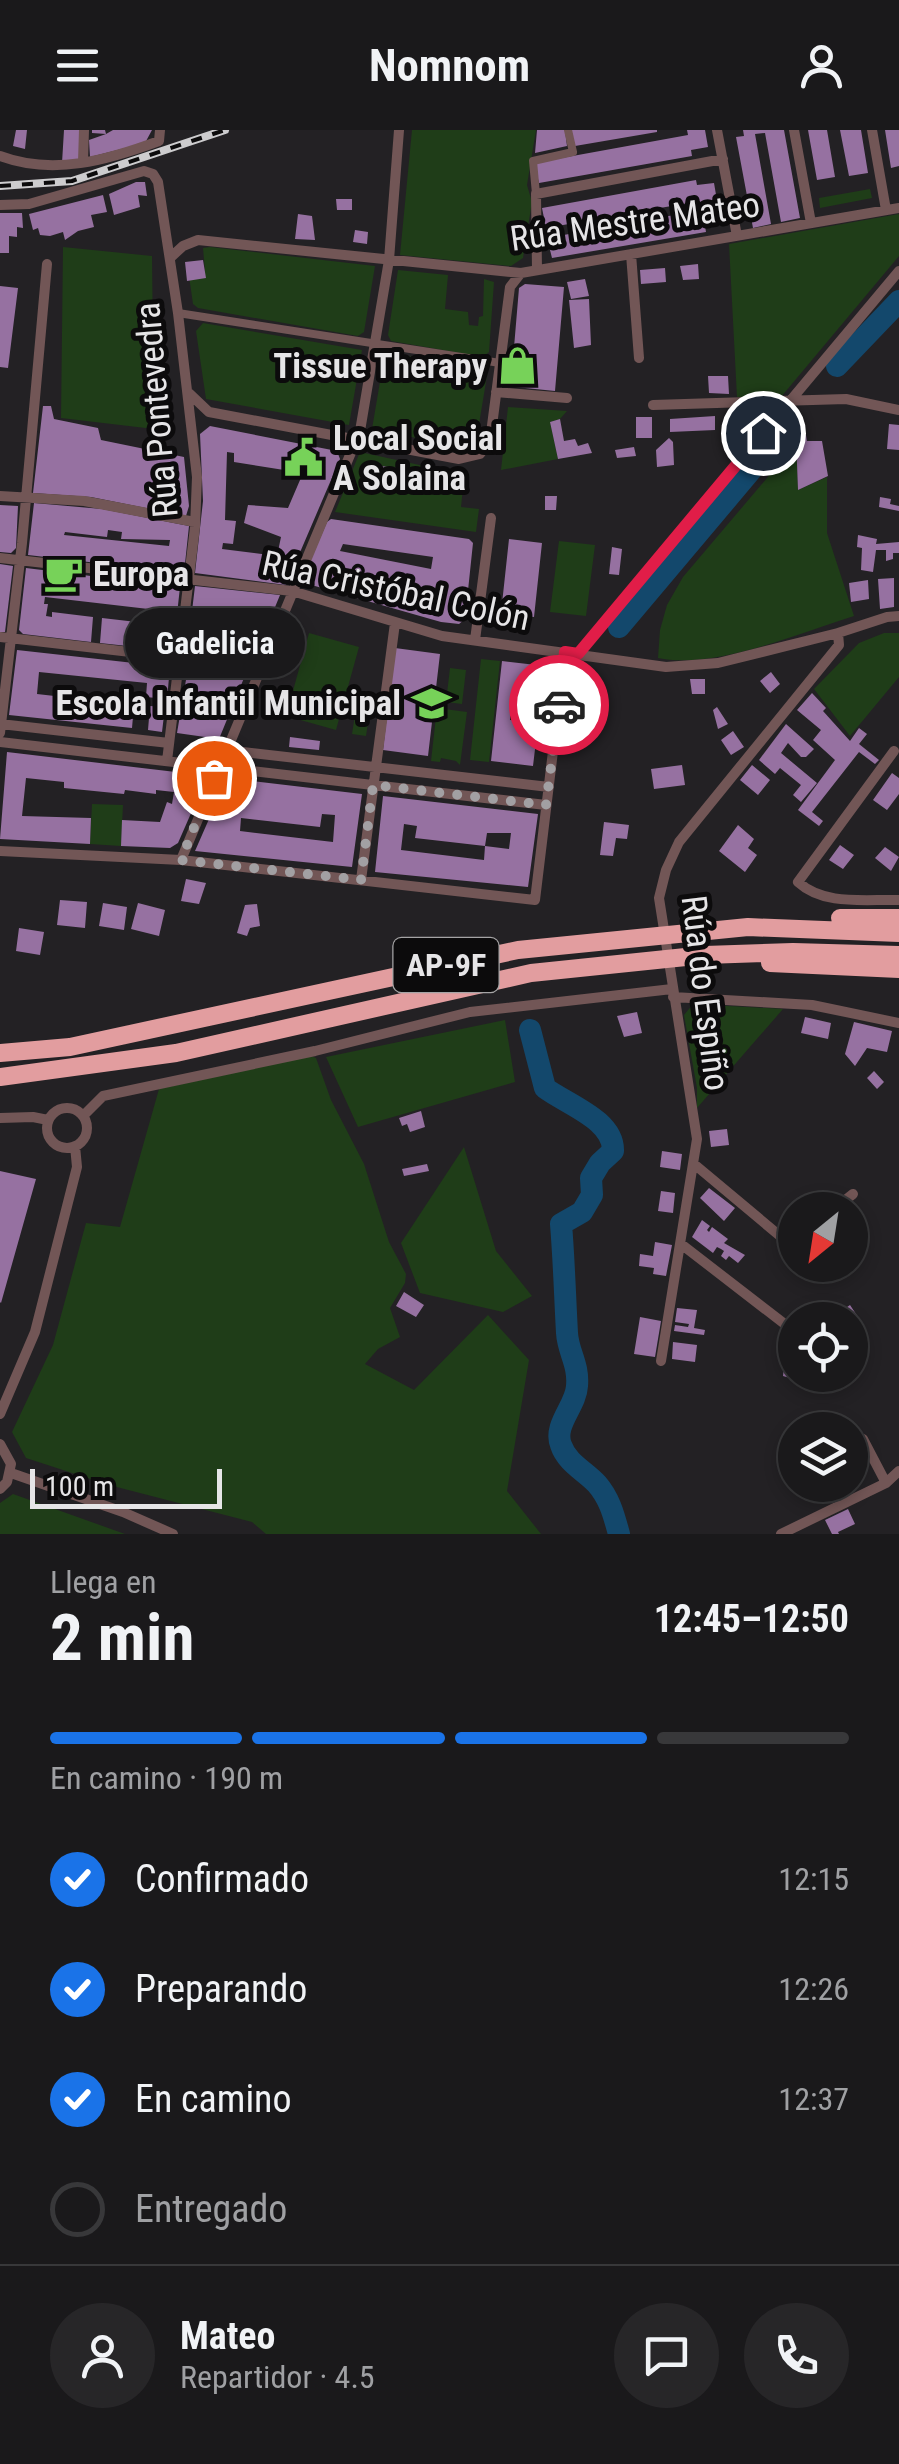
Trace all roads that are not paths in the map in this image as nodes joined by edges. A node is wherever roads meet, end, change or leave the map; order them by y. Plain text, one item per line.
1 (84, 130) edge
2 (160, 130) edge
3 (399, 130) edge
4 (568, 130) edge
5 (717, 130) edge
6 (794, 130) edge
7 (872, 130) edge
8 (0, 156) edge
9 (722, 159) junction
10 (83, 162) junction
11 (536, 194) junction
12 (0, 205) edge
13 (899, 208) edge
14 (886, 210) junction
15 (811, 223) junction
16 (736, 236) junction
17 (631, 254) junction
18 (170, 258) junction
19 (389, 260) junction
20 (47, 264) dead end
21 (538, 270) junction
22 (501, 271) junction
23 (899, 271) edge
24 (521, 272) junction
25 (510, 286) junction
26 (178, 313) junction
27 (375, 345) junction
28 (639, 358) dead end
29 (500, 363) junction
30 (188, 392) junction
31 (496, 392) junction
32 (566, 398) dead end
33 (788, 403) junction
34 (653, 405) dead end
35 (899, 410) edge
36 (209, 412) junction
37 (194, 435) junction
38 (357, 440) junction
39 (0, 496) edge
40 (26, 497) junction
41 (492, 518) dead end
42 (195, 522) junction
43 (0, 558) edge
44 (20, 560) junction
45 (189, 579) junction
46 (292, 592) junction
47 (899, 616) edge
48 (395, 623) junction
49 (838, 633) junction
50 (5, 638) edge
51 (475, 640) junction
52 (565, 652) junction
53 (578, 654) junction
54 (180, 658) junction
55 (260, 667) junction
56 (0, 724) edge
57 (0, 733) edge
58 (0, 742) edge
59 (169, 743) junction
60 (226, 750) junction
61 (894, 751) dead end
62 (167, 761) junction
63 (219, 767) junction
64 (376, 767) junction
65 (373, 785) junction
66 (548, 787) junction
67 (546, 805) junction
68 (0, 851) edge
69 (181, 860) junction
70 (361, 880) junction
71 (899, 900) edge
72 (899, 918) edge
73 (748, 928) junction
74 (899, 933) edge
75 (705, 955) junction
76 (899, 955) edge
77 (899, 969) edge
78 (672, 989) junction
79 (898, 1024) edge
80 (0, 1053) edge
81 (0, 1077) edge
82 (83, 1116) junction
83 (0, 1118) edge
84 (48, 1120) junction
85 (76, 1146) junction
86 (694, 1164) junction
87 (778, 1234) edge
88 (681, 1244) junction
89 (778, 1319) edge
90 (661, 1361) dead end
91 (0, 1414) edge
92 (0, 1444) edge
93 (868, 1449) edge
94 (899, 1471) edge
95 (11, 1474) junction
96 (886, 1483) junction
97 (0, 1489) edge
98 (174, 1534) edge
99 (781, 1534) edge

1 - 10 street
2 - 10 street
3 - 19 street
4 - 11 street
5 - 9 street
6 - 15 street
7 - 14 street
8 - 10 street
9 - 11 street
9 - 16 street
11 - 21 street
12 - 18 street, Rúa Pontevedra
13 - 14 street, Rúa Mestre Mateo
14 - 15 street, Rúa Mestre Mateo
15 - 16 street, Rúa Mestre Mateo
16 - 17 street, Rúa Mestre Mateo
17 - 21 street, Rúa Mestre Mateo
17 - 28 street
18 - 19 street, Rúa Mestre Mateo
18 - 26 street, Rúa Pontevedra
19 - 22 street, Rúa Mestre Mateo
19 - 27 street
20 - 40 street
21 - 24 street, Rúa Mestre Mateo
22 - 24 street, Rúa Mestre Mateo
22 - 25 street
23 - 33 street
24 - 25 street
25 - 29 street
26 - 27 street
26 - 30 street, Rúa Pontevedra
27 - 29 street
27 - 38 street
29 - 31 street
30 - 36 street
30 - 37 street, Rúa Pontevedra
31 - 32 street
31 - 38 street
33 - 34 street
33 - 35 street
33 - 53 street
36 - 37 street
36 - 38 street
37 - 42 street, Rúa Pontevedra
38 - 46 street
39 - 40 street
40 - 42 street
40 - 44 street
41 - 51 street
42 - 45 street, Rúa Pontevedra
43 - 44 street, Rúa Cristóbal Colón
44 - 45 street, Rúa Cristóbal Colón
44 - 50 street
45 - 46 street, Rúa Cristóbal Colón
45 - 54 street, Rúa Pontevedra
46 - 48 street, Rúa Cristóbal Colón
46 - 55 street
47 - 49 street
48 - 51 street, Rúa Cristóbal Colón
48 - 64 street
49 - 53 street, Rúa Cristóbal Colón
49 - 78 street, Rúa do Espiño
50 - 54 street
50 - 56 street
51 - 52 street, Rúa Cristóbal Colón
52 - 53 street, Rúa Cristóbal Colón
52 - 66 street
54 - 55 street
54 - 59 street, Rúa Pontevedra
55 - 60 street
56 - 57 street
56 - 59 street
58 - 62 street
59 - 62 street, Rúa Pontevedra
60 - 63 street
60 - 64 street
61 - 71 street
62 - 63 street
63 - 65 street
63 - 69 street
64 - 65 street
64 - 66 street
65 - 67 street
65 - 70 street
66 - 67 street
67 - 70 street
68 - 69 street
69 - 70 street
72 - 73 highway
73 - 74 highway, AP-9F
73 - 80 highway, AP-9F
75 - 76 highway, AP-9F
75 - 77 highway
75 - 81 highway, AP-9F
78 - 79 street
78 - 82 street
78 - 86 street, Rúa do Espiño
82 - 84 street
82 - 85 street
83 - 84 street
84 - 85 street
85 - 91 street
86 - 87 street
86 - 88 street, Rúa do Espiño
88 - 89 street
88 - 90 street, Rúa do Espiño
92 - 95 street
93 - 96 street
94 - 96 street
95 - 97 street
95 - 98 street
96 - 99 street

